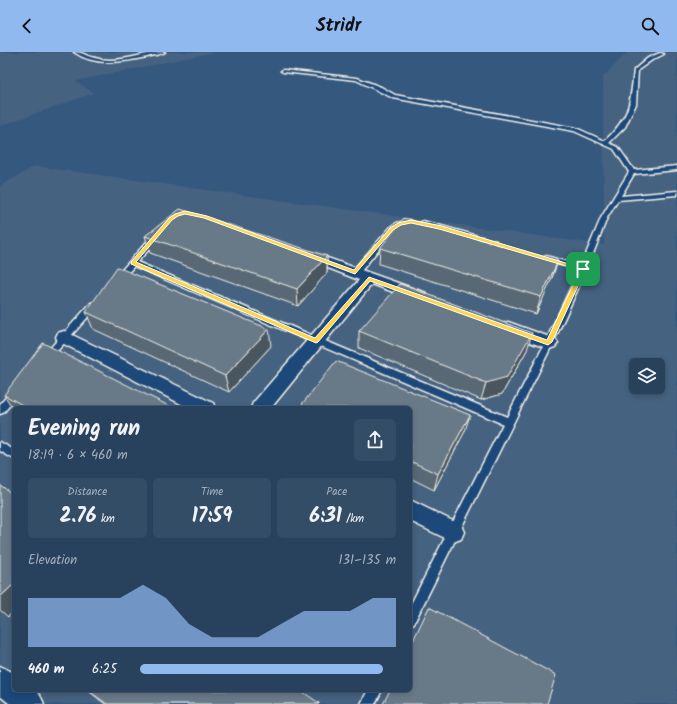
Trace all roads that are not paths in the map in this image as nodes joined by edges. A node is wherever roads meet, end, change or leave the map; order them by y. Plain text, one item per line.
1 (76, 52) edge
2 (163, 52) edge
3 (662, 54) dead end
4 (283, 71) dead end
5 (606, 143) junction
6 (677, 168) edge
7 (632, 172) junction
8 (677, 193) edge
9 (617, 198) junction
10 (161, 230) edge
11 (500, 245) edge
12 (288, 248) edge
13 (538, 256) edge
14 (133, 263) junction
15 (583, 269) junction
16 (362, 276) junction
17 (112, 286) edge
18 (101, 297) edge
19 (436, 302) edge
20 (496, 324) edge
21 (64, 337) junction
22 (316, 341) junction
23 (548, 342) junction
24 (40, 365) edge
25 (20, 388) edge
26 (202, 406) edge
27 (262, 406) edge
28 (0, 410) edge
29 (508, 422) junction
30 (0, 446) edge
31 (12, 454) edge
32 (412, 511) edge
33 (453, 532) junction
34 (412, 615) edge
35 (374, 692) edge
36 (368, 704) edge

1 - 2 lane
3 - 5 lane
4 - 5 lane
5 - 7 lane
6 - 7 lane
7 - 9 lane
8 - 9 lane
9 - 15 lane
10 - 14 lane
11 - 16 lane
12 - 16 street
13 - 15 lane
14 - 17 lane
14 - 22 lane
15 - 23 lane
16 - 19 street
16 - 22 street
18 - 21 lane
20 - 23 street
21 - 24 lane
21 - 26 street
22 - 27 street
22 - 29 lane
23 - 29 lane
25 - 28 lane
29 - 33 lane
30 - 31 lane
32 - 33 street
33 - 34 lane
35 - 36 lane

